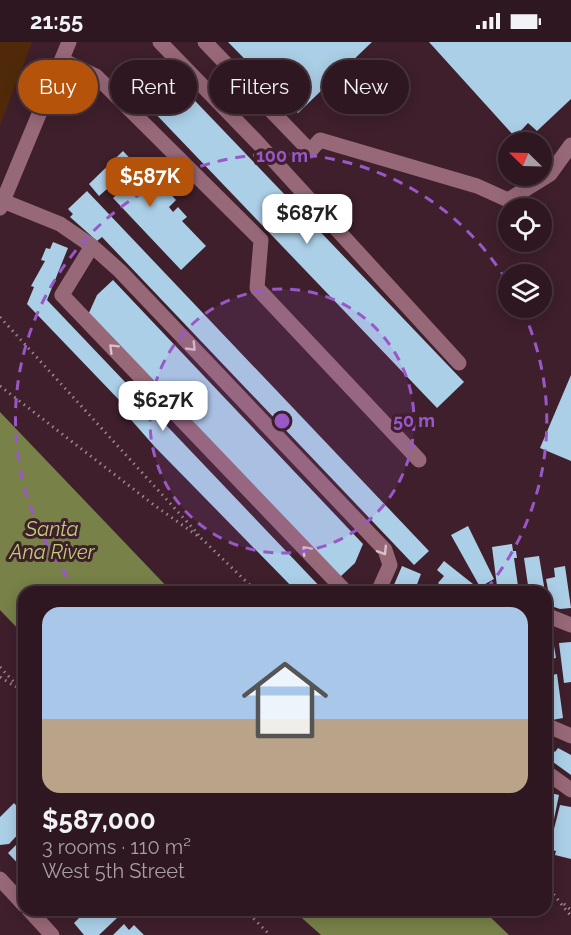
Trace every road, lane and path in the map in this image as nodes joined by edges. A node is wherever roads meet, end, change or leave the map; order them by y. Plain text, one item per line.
1 (69, 42) edge
2 (160, 42) edge
3 (205, 42) edge
4 (62, 60) edge
5 (98, 78) edge
6 (40, 114) edge
7 (571, 145) edge
8 (2, 205) edge
9 (92, 246) junction
10 (0, 317) edge
11 (459, 363) dead end
12 (0, 386) edge
13 (419, 460) dead end
14 (202, 539) junction
15 (251, 586) edge
16 (340, 586) edge
17 (381, 586) edge
18 (552, 617) edge
19 (571, 625) edge
20 (0, 667) edge
21 (0, 677) edge
22 (18, 687) edge
23 (18, 688) edge
24 (552, 728) edge
25 (571, 736) edge
26 (552, 776) edge
27 (571, 790) edge
28 (0, 879) edge
29 (552, 892) edge
30 (18, 898) edge
31 (558, 899) junction
32 (571, 910) edge
33 (35, 916) edge
34 (251, 916) edge
35 (571, 916) edge
36 (52, 935) edge
37 (270, 935) edge

1 - 4 street
2 - 11 street
3 - 7 street
5 - 13 street
6 - 8 street
8 - 9 street
16 -> 9 street
9 -> 17 street
10 - 14 path
12 - 14 path
14 - 15 path
18 - 19 street
20 - 22 path
21 - 23 path
24 - 25 street
26 - 27 street
28 - 30 street
29 - 31 path
31 - 32 path
31 - 35 path
33 - 36 street
34 - 37 path

